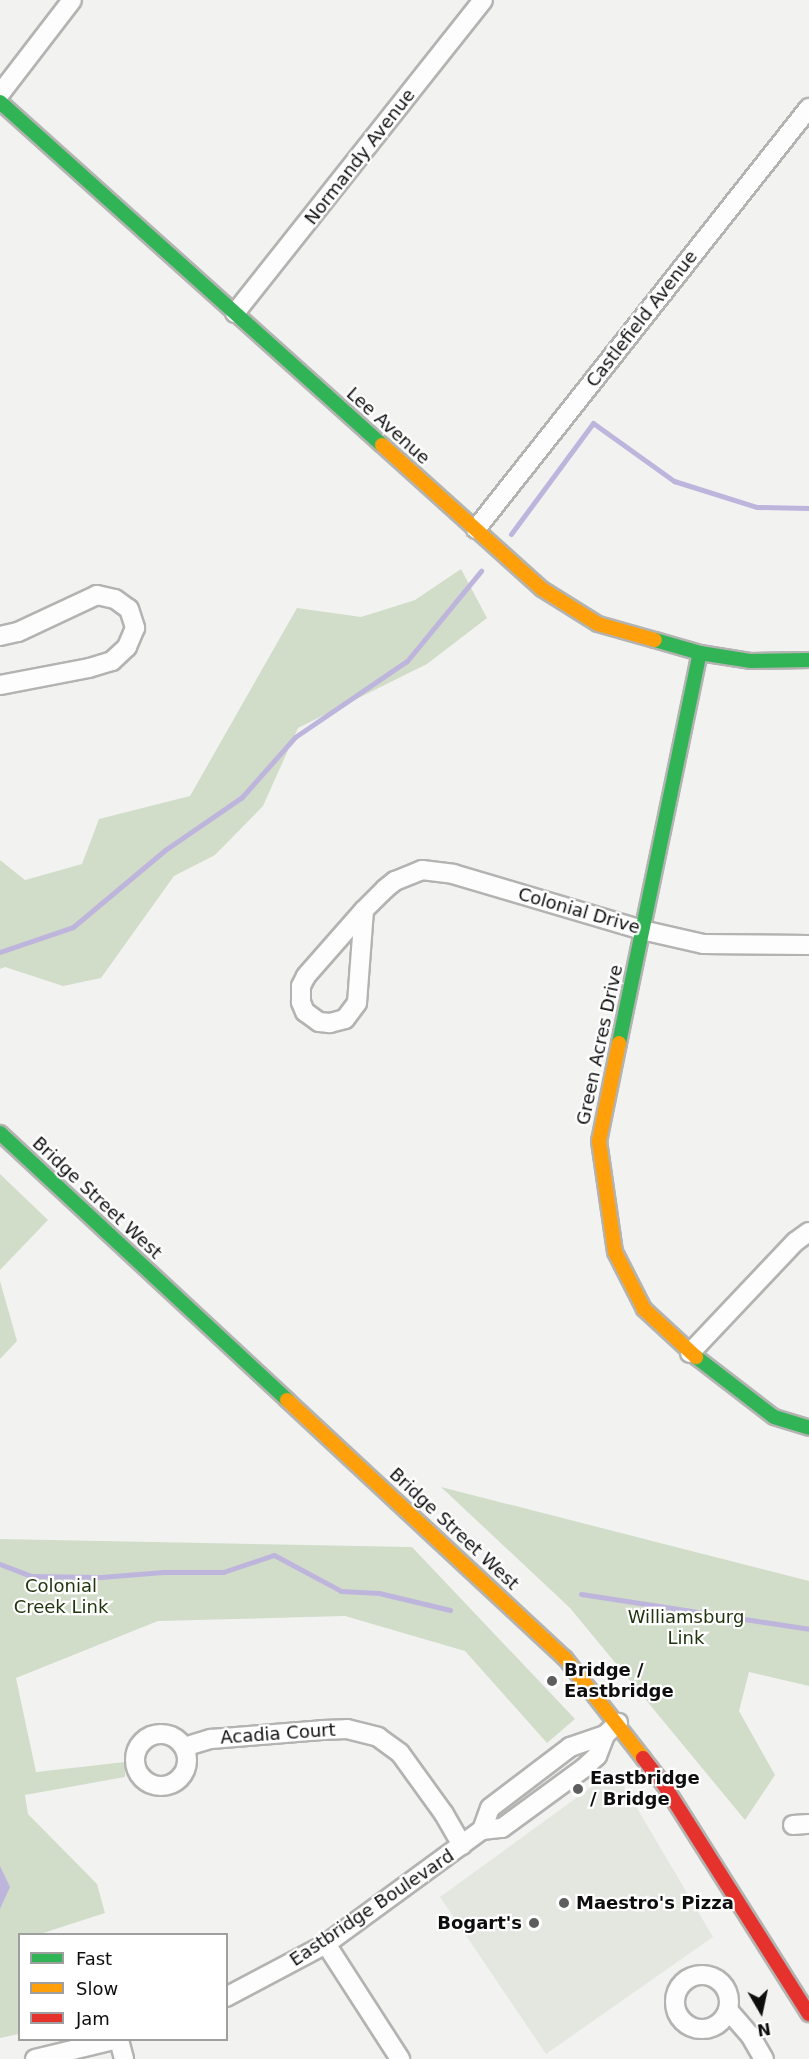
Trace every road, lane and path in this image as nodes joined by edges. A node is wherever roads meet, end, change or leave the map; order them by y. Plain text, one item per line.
1 (72, 0) edge
2 (483, 0) edge
3 (0, 94) edge
4 (0, 102) edge
5 (809, 108) edge
6 (236, 313) junction
7 (476, 530) junction
8 (0, 636) edge
9 (700, 653) junction
10 (809, 660) edge
11 (0, 686) edge
12 (364, 910) junction
13 (642, 930) junction
14 (809, 945) edge
15 (0, 1133) edge
16 (809, 1232) edge
17 (690, 1353) junction
18 (809, 1428) edge
19 (611, 1729) junction
20 (184, 1747) dead end
21 (482, 1830) junction
22 (462, 1845) junction
23 (326, 1944) junction
24 (228, 1996) edge
25 (728, 2010) dead end
26 (809, 2014) edge
27 (110, 2041) edge
28 (119, 2041) edge
29 (35, 2059) edge
30 (124, 2059) edge
31 (400, 2059) edge
32 (764, 2059) edge

1 - 3 street
2 - 6 street, Normandy Avenue
4 - 6 street, Lee Avenue
5 - 7 street, Castlefield Avenue
6 - 7 street, Lee Avenue
7 - 9 street, Lee Avenue
8 - 11 street
9 - 10 street, Lee Avenue
9 - 13 street, Green Acres Drive
12 - 12 street, Colonial Drive
12 - 13 street, Colonial Drive
13 - 14 street, Colonial Drive
13 - 17 street, Green Acres Drive
15 - 19 street, Bridge Street West
16 - 17 street
17 - 18 street, Green Acres Drive
19 - 21 street, Eastbridge Boulevard
19 - 21 street, Eastbridge Boulevard
19 - 26 street, Bridge Street West
20 - 22 street, Acadia Court
21 - 22 street, Eastbridge Boulevard
22 - 23 street, Eastbridge Boulevard
23 - 24 street, Eastbridge Boulevard
23 - 31 street
25 - 32 street
27 - 29 street
28 - 30 street

